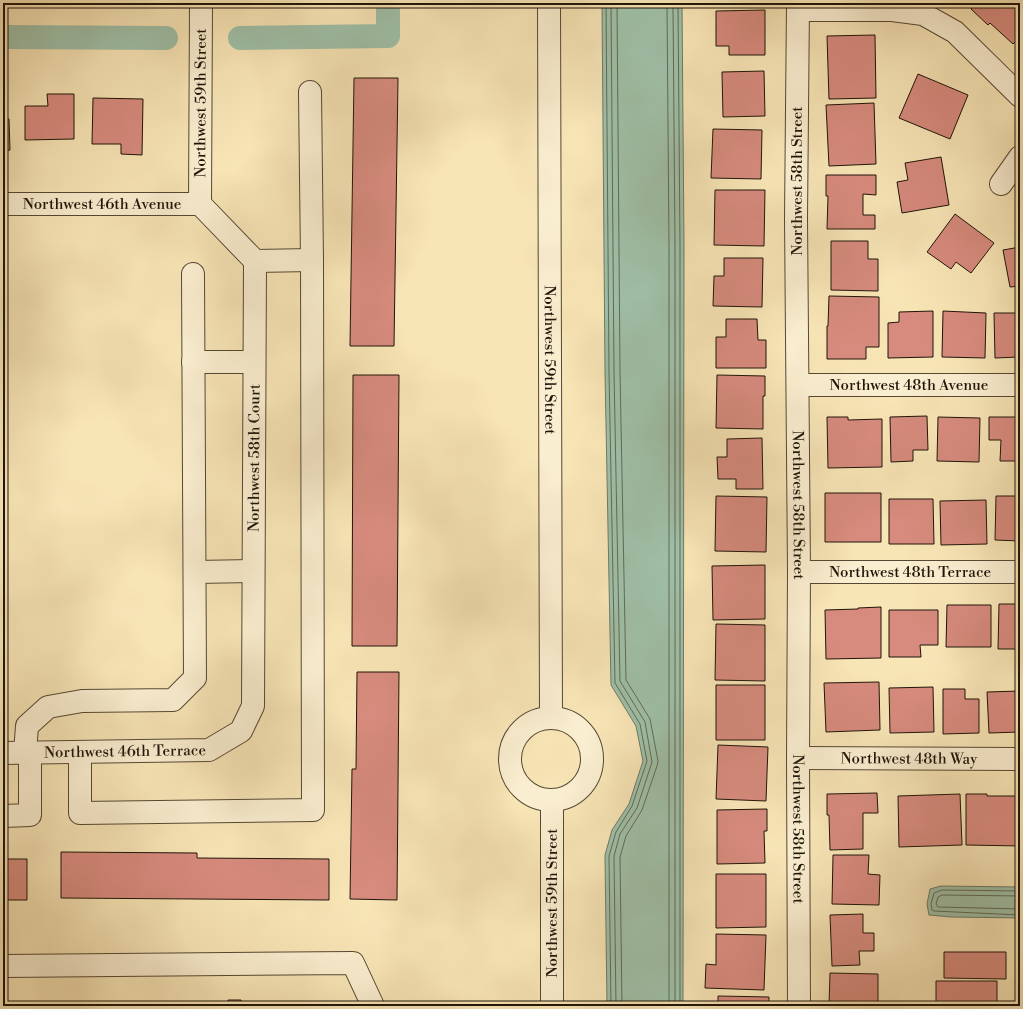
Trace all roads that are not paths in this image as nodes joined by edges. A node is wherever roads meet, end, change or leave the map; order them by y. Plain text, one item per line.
1 (201, 3) edge
2 (549, 3) edge
3 (798, 7) edge
4 (310, 92) dead end
5 (1020, 96) edge
6 (1020, 156) edge
7 (1001, 184) dead end
8 (3, 204) edge
9 (200, 204) junction
10 (312, 260) junction
11 (255, 261) junction
12 (193, 274) dead end
13 (193, 362) junction
14 (254, 362) junction
15 (798, 385) junction
16 (1020, 385) edge
17 (253, 571) junction
18 (195, 572) junction
19 (799, 572) junction
20 (1020, 572) edge
21 (551, 717) junction
22 (241, 731) joint
23 (80, 752) junction
24 (3, 753) edge
25 (27, 753) junction
26 (798, 758) junction
27 (1020, 760) edge
28 (552, 800) junction
29 (3, 816) edge
30 (3, 966) edge
31 (373, 1006) edge
32 (552, 1006) edge
33 (799, 1006) edge

1 - 9 street, Northwest 59th Street
2 - 21 street, Northwest 59th Street
3 - 5 street
3 - 15 street, Northwest 58th Street
4 - 10 street
6 - 7 street
8 - 9 street, Northwest 46th Avenue
9 - 11 street
10 - 11 street
10 - 23 street
11 - 14 street, Northwest 58th Court
12 - 13 street
13 - 14 street
13 - 18 street
14 - 17 street, Northwest 58th Court
15 - 16 street, Northwest 48th Avenue
15 - 19 street, Northwest 58th Street
17 - 18 street
17 - 22 street, Northwest 58th Court
18 - 25 street
19 - 20 street, Northwest 48th Terrace
19 - 26 street, Northwest 58th Street
21 - 28 street
21 - 28 street
22 - 23 street, Northwest 46th Terrace
23 - 25 street, Northwest 46th Terrace
24 - 25 street, Northwest 46th Terrace
25 - 29 street
26 - 27 street, Northwest 48th Way
26 - 33 street, Northwest 58th Street
28 - 32 street, Northwest 59th Street
30 - 31 street

